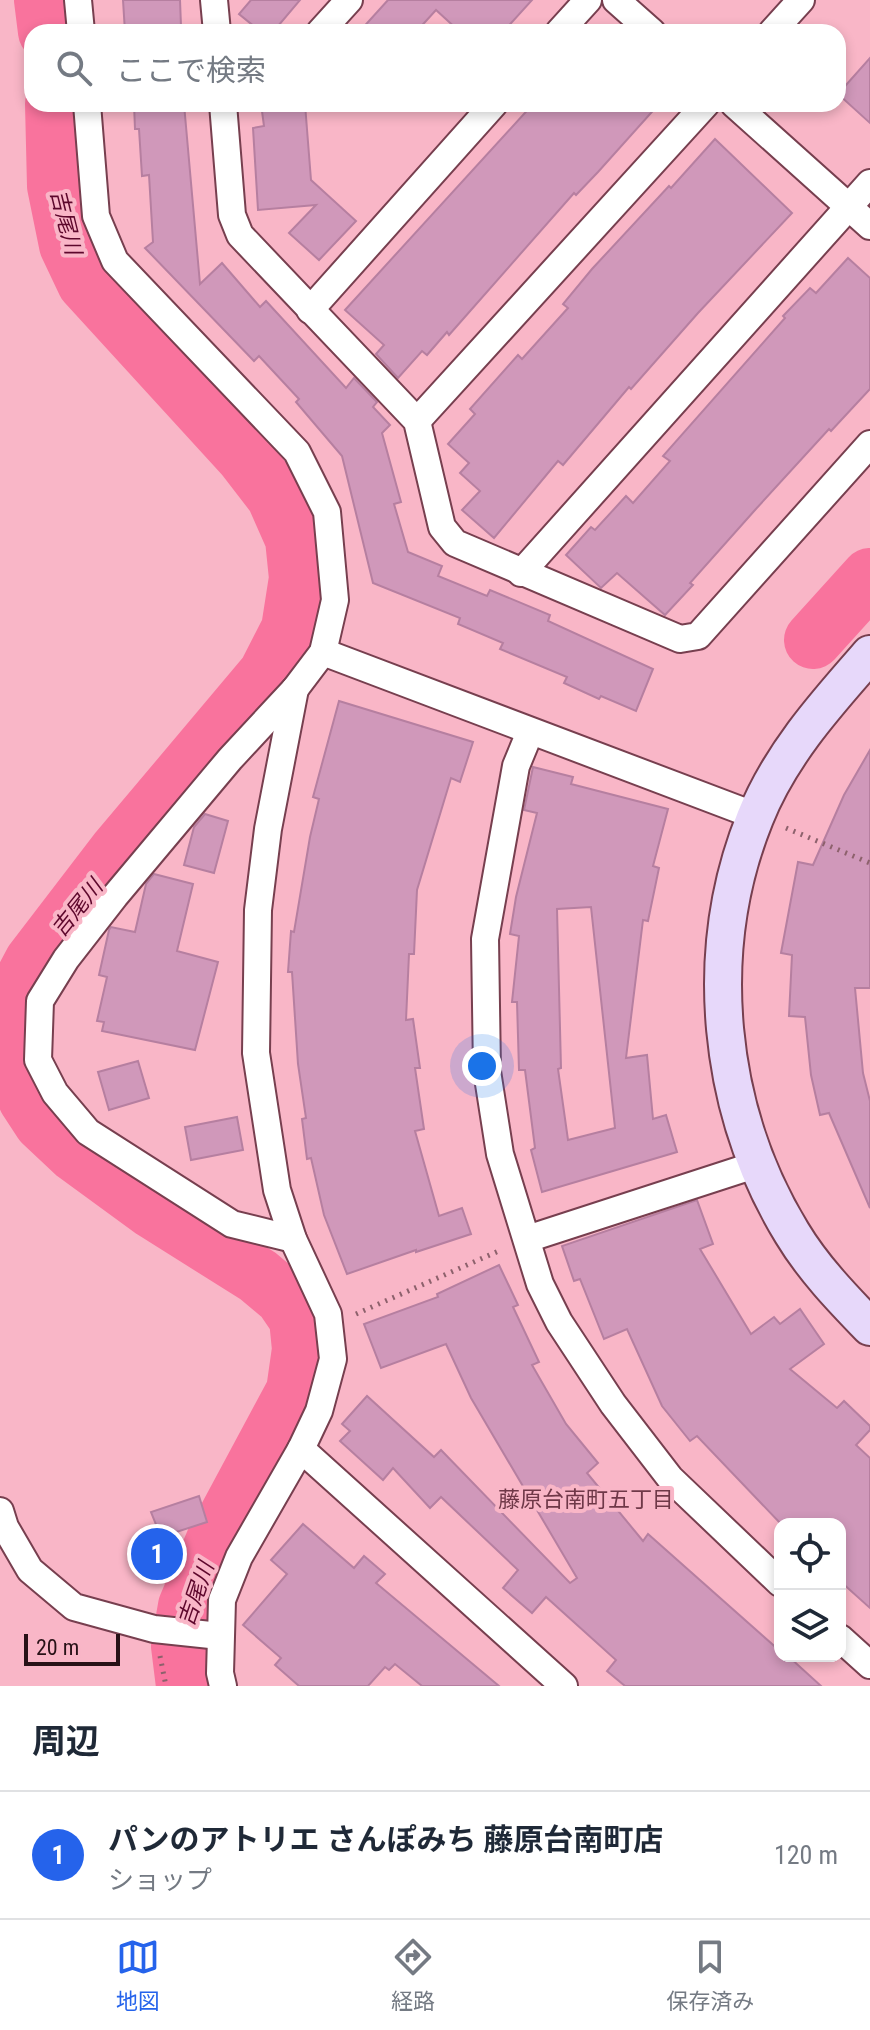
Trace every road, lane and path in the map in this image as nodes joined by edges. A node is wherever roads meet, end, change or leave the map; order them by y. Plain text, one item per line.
1 (78, 0) edge
2 (214, 0) edge
3 (349, 0) edge
4 (588, 0) edge
5 (616, 0) edge
6 (801, 0) edge
7 (80, 24) edge
8 (216, 24) edge
9 (327, 24) edge
10 (566, 24) edge
11 (643, 24) edge
12 (779, 24) edge
13 (88, 112) edge
14 (224, 112) edge
15 (487, 112) edge
16 (699, 112) edge
17 (743, 112) edge
18 (870, 183) edge
19 (848, 206) junction
20 (870, 226) edge
21 (310, 310) junction
22 (417, 421) junction
23 (870, 444) edge
24 (521, 573) junction
25 (323, 652) junction
26 (870, 654) edge
27 (295, 689) junction
28 (530, 732) junction
29 (756, 816) junction
30 (870, 863) edge
31 (758, 1164) junction
32 (293, 1239) junction
33 (527, 1239) junction
34 (329, 1326) junction
35 (870, 1327) edge
36 (301, 1449) junction
37 (0, 1511) edge
38 (774, 1577) edge
39 (209, 1634) junction
40 (846, 1643) edge
41 (870, 1665) edge
42 (223, 1686) edge
43 (564, 1686) edge

1 - 7 street
2 - 8 street
3 - 9 street
4 - 10 street
5 - 11 street
6 - 12 street
13 - 25 street
14 - 21 street
15 - 21 street
16 - 22 street
17 - 19 street
18 - 19 street
19 - 20 street
19 - 24 street
21 - 22 street
22 - 24 street
23 - 24 street
25 - 27 street
25 - 28 street
26 - 29 street
27 - 32 street
27 - 32 street
28 - 29 street
28 - 33 street
29 - 30 path
29 - 31 street
31 - 33 street
31 - 35 street
32 - 34 street
33 - 34 path
33 - 38 street
34 - 36 street
36 - 39 street
36 - 43 street
37 - 39 street
39 - 42 street
40 - 41 street

